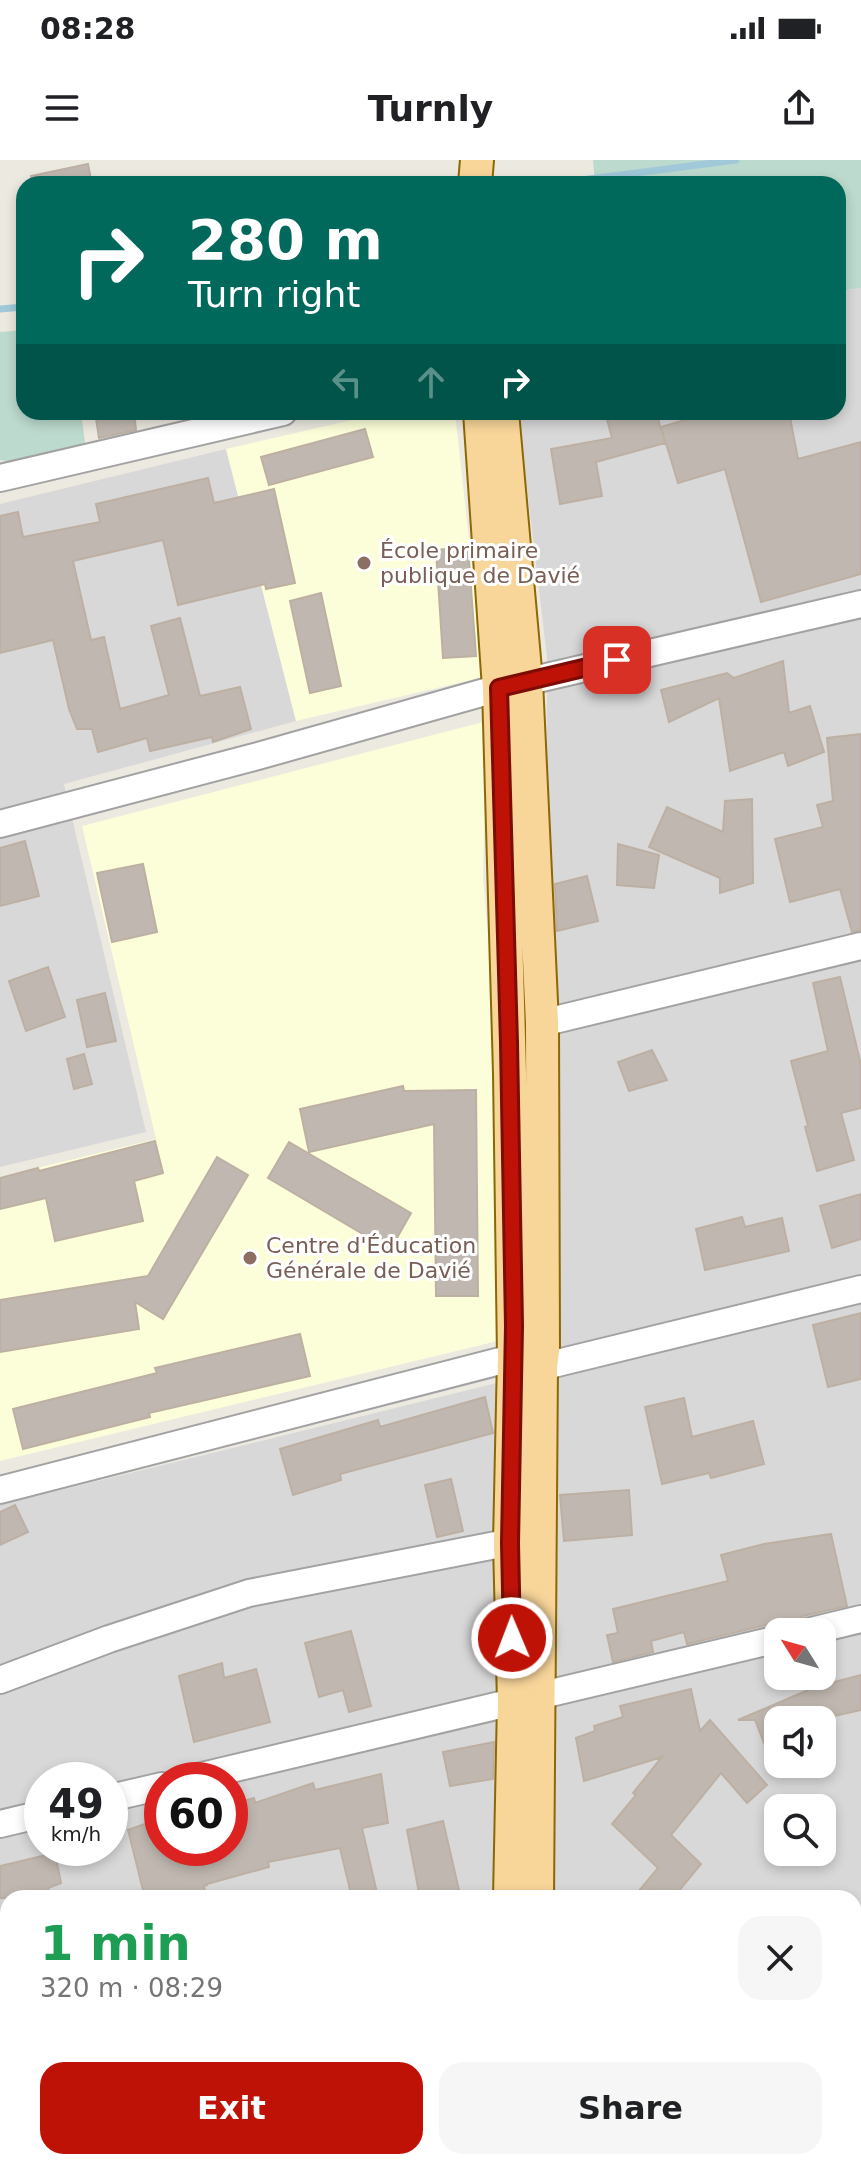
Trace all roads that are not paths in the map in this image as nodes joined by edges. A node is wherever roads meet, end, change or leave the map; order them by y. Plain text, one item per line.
1 (249, 420) edge
2 (481, 420) edge
3 (502, 420) edge
4 (0, 478) edge
5 (861, 604) edge
6 (512, 685) junction
7 (0, 824) edge
8 (861, 946) edge
9 (542, 1023) junction
10 (861, 1289) edge
11 (532, 1358) junction
12 (0, 1490) edge
13 (524, 1540) junction
14 (861, 1619) edge
15 (836, 1625) edge
16 (764, 1642) edge
17 (0, 1680) edge
18 (526, 1699) junction
19 (248, 1765) edge
20 (24, 1818) edge
21 (0, 1824) edge
22 (511, 1890) edge
23 (537, 1890) edge

1 - 4 street
2 - 6 main road
3 - 6 main road
5 - 6 street
6 - 7 street
6 - 9 main road
6 - 11 main road
8 - 9 street
9 - 11 main road
10 - 11 street
11 - 12 street
11 - 13 main road
13 - 17 street
13 - 18 main road
14 - 15 street
16 - 18 street
18 - 19 street
18 - 22 main road
18 - 23 main road
20 - 21 street

